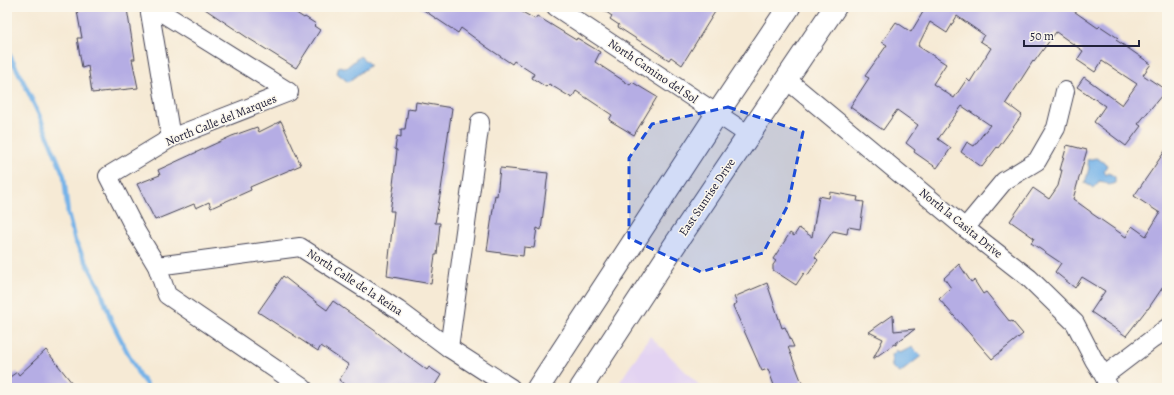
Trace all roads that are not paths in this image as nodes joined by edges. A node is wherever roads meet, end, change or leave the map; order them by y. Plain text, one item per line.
1 (149, 7) edge
2 (153, 7) edge
3 (556, 7) edge
4 (790, 7) edge
5 (835, 7) edge
6 (786, 80) junction
7 (1065, 91) dead end
8 (718, 114) junction
9 (480, 122) dead end
10 (749, 135) junction
11 (172, 138) junction
12 (965, 228) junction
13 (157, 266) junction
14 (1167, 328) edge
15 (449, 348) junction
16 (1107, 382) edge
17 (303, 388) edge
18 (511, 388) edge
19 (538, 388) edge
20 (581, 388) edge

1 - 11 street
2 - 11 street, North Calle del Marques
3 - 8 street, North Camino del Sol
4 - 8 main road
5 - 6 main road, East Sunrise Drive
6 - 10 main road, East Sunrise Drive
6 - 12 street, North la Casita Drive
7 - 12 street
8 - 10 street, North Camino del Sol
8 - 19 main road
9 - 15 street
10 - 20 main road, East Sunrise Drive
11 - 13 street, North Calle del Marques
12 - 16 street, North la Casita Drive
13 - 15 street, North Calle de la Reina
13 - 17 street, North Calle del Marques
14 - 16 street
15 - 18 street, North Calle de la Reina

